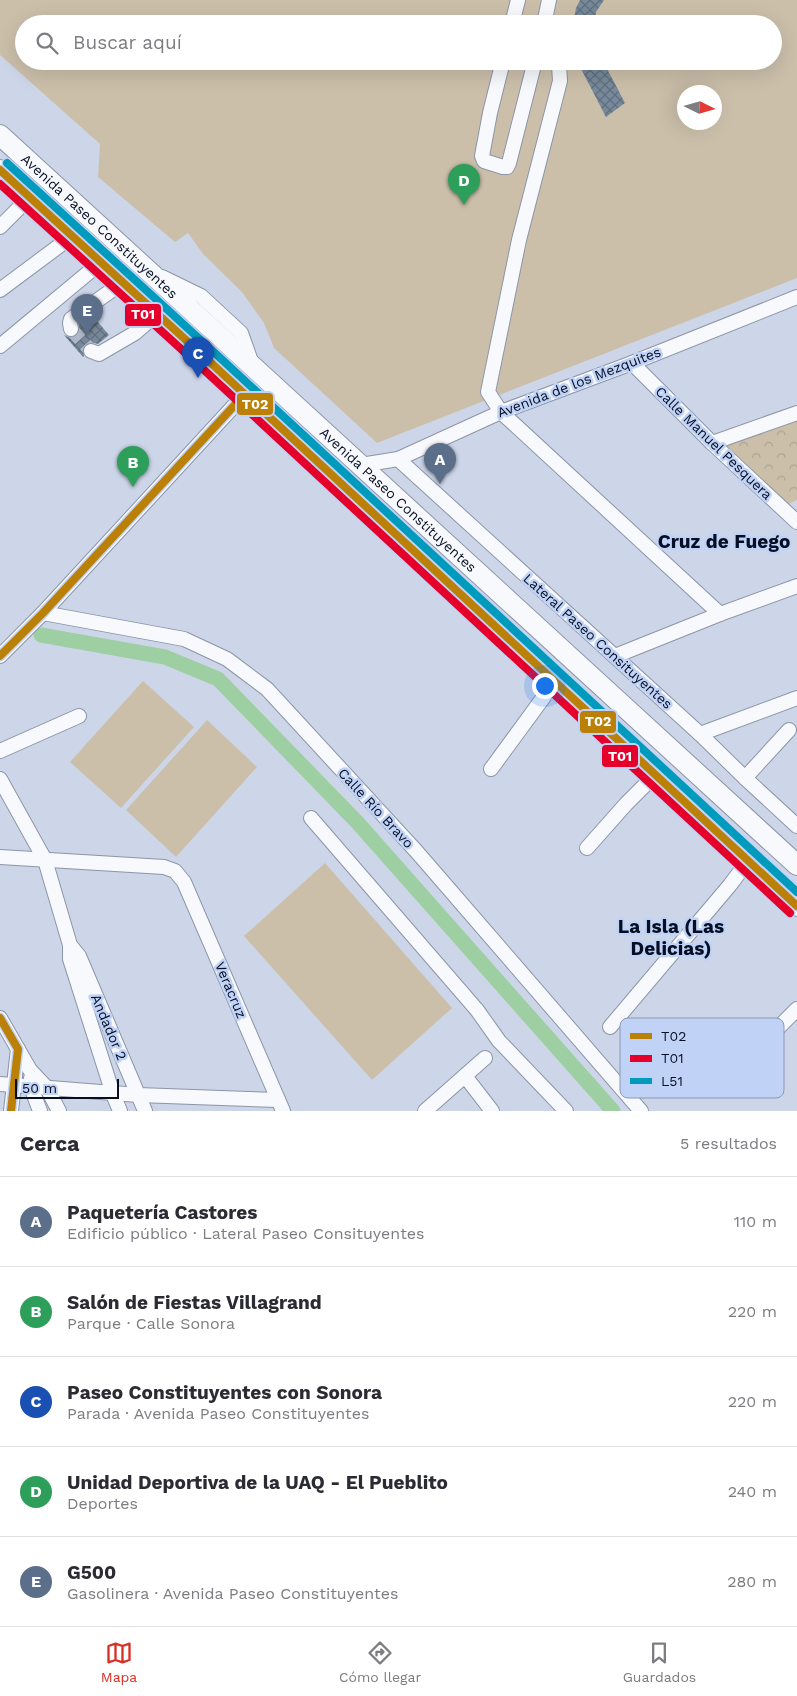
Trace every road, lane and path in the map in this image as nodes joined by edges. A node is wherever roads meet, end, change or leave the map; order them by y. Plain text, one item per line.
1 (518, 0) edge
2 (549, 0) edge
3 (514, 15) edge
4 (546, 15) edge
5 (500, 70) edge
6 (533, 70) edge
7 (559, 70) edge
8 (0, 134) edge
9 (0, 171) edge
10 (29, 198) junction
11 (0, 227) edge
12 (71, 237) junction
13 (100, 263) junction
14 (122, 283) junction
15 (0, 290) edge
16 (797, 297) edge
17 (157, 314) junction
18 (72, 328) dead end
19 (0, 346) edge
20 (90, 351) dead end
21 (632, 363) junction
22 (244, 395) junction
23 (501, 412) junction
24 (797, 413) edge
25 (712, 443) junction
26 (398, 459) junction
27 (362, 465) junction
28 (797, 522) edge
29 (797, 586) edge
30 (720, 614) junction
31 (39, 616) junction
32 (3, 653) edge
33 (616, 656) junction
34 (554, 683) junction
35 (797, 698) edge
36 (79, 716) dead end
37 (789, 730) dead end
38 (700, 734) junction
39 (0, 750) edge
40 (491, 769) dead end
41 (655, 775) junction
42 (745, 778) junction
43 (0, 779) edge
44 (311, 818) dead end
45 (797, 826) edge
46 (587, 848) dead end
47 (0, 857) edge
48 (45, 860) junction
49 (748, 861) junction
50 (797, 865) edge
51 (797, 906) edge
52 (70, 945) junction
53 (797, 1009) edge
54 (0, 1018) edge
55 (784, 1022) edge
56 (610, 1027) dead end
57 (18, 1049) junction
58 (485, 1058) dead end
59 (30, 1070) junction
60 (465, 1076) junction
61 (7, 1084) edge
62 (31, 1087) junction
63 (620, 1087) edge
64 (47, 1088) junction
65 (113, 1094) junction
66 (138, 1095) junction
67 (630, 1098) edge
68 (280, 1105) edge
69 (11, 1111) edge
70 (40, 1111) edge
71 (59, 1111) edge
72 (120, 1111) edge
73 (145, 1111) edge
74 (425, 1111) edge
75 (492, 1111) edge
76 (566, 1111) edge
77 (641, 1111) edge

1 - 3 street
2 - 4 street
5 - 6 street
7 - 23 street
8 - 27 highway, Avenida Paseo Constituyentes
9 - 10 highway, Avenida Paseo Constituyentes
10 - 11 street
10 - 12 highway, Avenida Paseo Constituyentes
12 - 13 highway, Avenida Paseo Constituyentes
12 - 15 street
13 - 14 highway, Avenida Paseo Constituyentes
13 - 19 street
14 - 17 highway, Avenida Paseo Constituyentes
14 - 18 street
16 - 21 street, Avenida de los Mezquites
17 - 20 street
17 - 22 highway, Avenida Paseo Constituyentes
21 - 23 street, Avenida de los Mezquites
21 - 25 street, Calle Manuel Pesquera
22 - 31 street
22 - 34 highway, Avenida Paseo Constituyentes
23 - 26 street, Avenida de los Mezquites
23 - 30 street
24 - 25 street
25 - 28 street, Calle Manuel Pesquera
26 - 27 street, Avenida de los Mezquites
26 - 33 street, Lateral Paseo Consituyentes
27 - 50 highway, Avenida Paseo Constituyentes
29 - 30 street
30 - 33 street
31 - 32 street
31 - 63 street, Calle Río Bravo
33 - 38 street, Lateral Paseo Consituyentes
34 - 40 street
34 - 41 highway, Avenida Paseo Constituyentes
35 - 38 street
36 - 39 street
37 - 42 street
38 - 42 street, Lateral Paseo Consituyentes
41 - 46 street
41 - 49 highway, Avenida Paseo Constituyentes
42 - 45 street, Lateral Paseo Consituyentes
43 - 48 street, Andador 2
44 - 76 street
47 - 48 street
48 - 52 street, Andador 2
48 - 68 street, Veracruz
49 - 51 highway, Avenida Paseo Constituyentes
49 - 56 street
52 - 65 street, Andador 2
52 - 66 street, Andador 2
53 - 55 street
54 - 57 street
57 - 59 street
57 - 61 street
58 - 60 street
59 - 62 street
59 - 64 street
60 - 74 street
60 - 75 street
61 - 62 street
61 - 69 street
62 - 64 street
62 - 70 street
64 - 65 street
64 - 71 street
65 - 66 street
65 - 72 street, Andador 2
66 - 68 street
66 - 73 street, Andador 2
67 - 77 street, Calle Río Bravo

